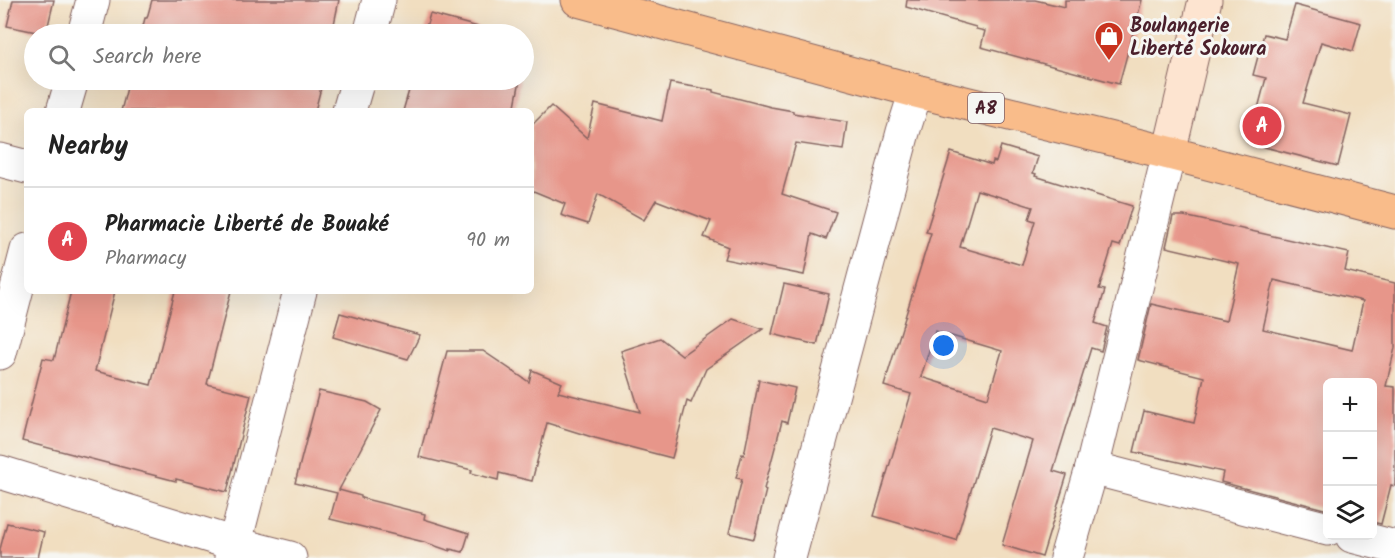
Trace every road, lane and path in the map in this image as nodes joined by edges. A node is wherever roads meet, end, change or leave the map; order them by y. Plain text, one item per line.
1 (93, 0) edge
2 (379, 0) edge
3 (578, 0) edge
4 (1205, 0) edge
5 (87, 24) edge
6 (373, 24) edge
7 (69, 90) edge
8 (355, 90) edge
9 (916, 91) junction
10 (64, 108) edge
11 (350, 108) edge
12 (1169, 153) junction
13 (0, 160) edge
14 (24, 166) edge
15 (1395, 212) edge
16 (24, 261) edge
17 (299, 294) edge
18 (0, 353) edge
19 (1092, 468) junction
20 (0, 472) edge
21 (1323, 528) edge
22 (1368, 540) edge
23 (1395, 547) edge
24 (233, 551) edge
25 (290, 558) edge
26 (789, 558) edge
27 (1066, 558) edge

1 - 5 street
2 - 6 street
3 - 9 main road, A8
4 - 12 street
7 - 10 street
8 - 11 street
9 - 12 main road, A8
9 - 26 street
12 - 15 main road, A8
12 - 19 street
13 - 14 street
16 - 18 street
17 - 24 street
19 - 21 street
19 - 27 street
20 - 24 street
22 - 23 street
24 - 25 street

